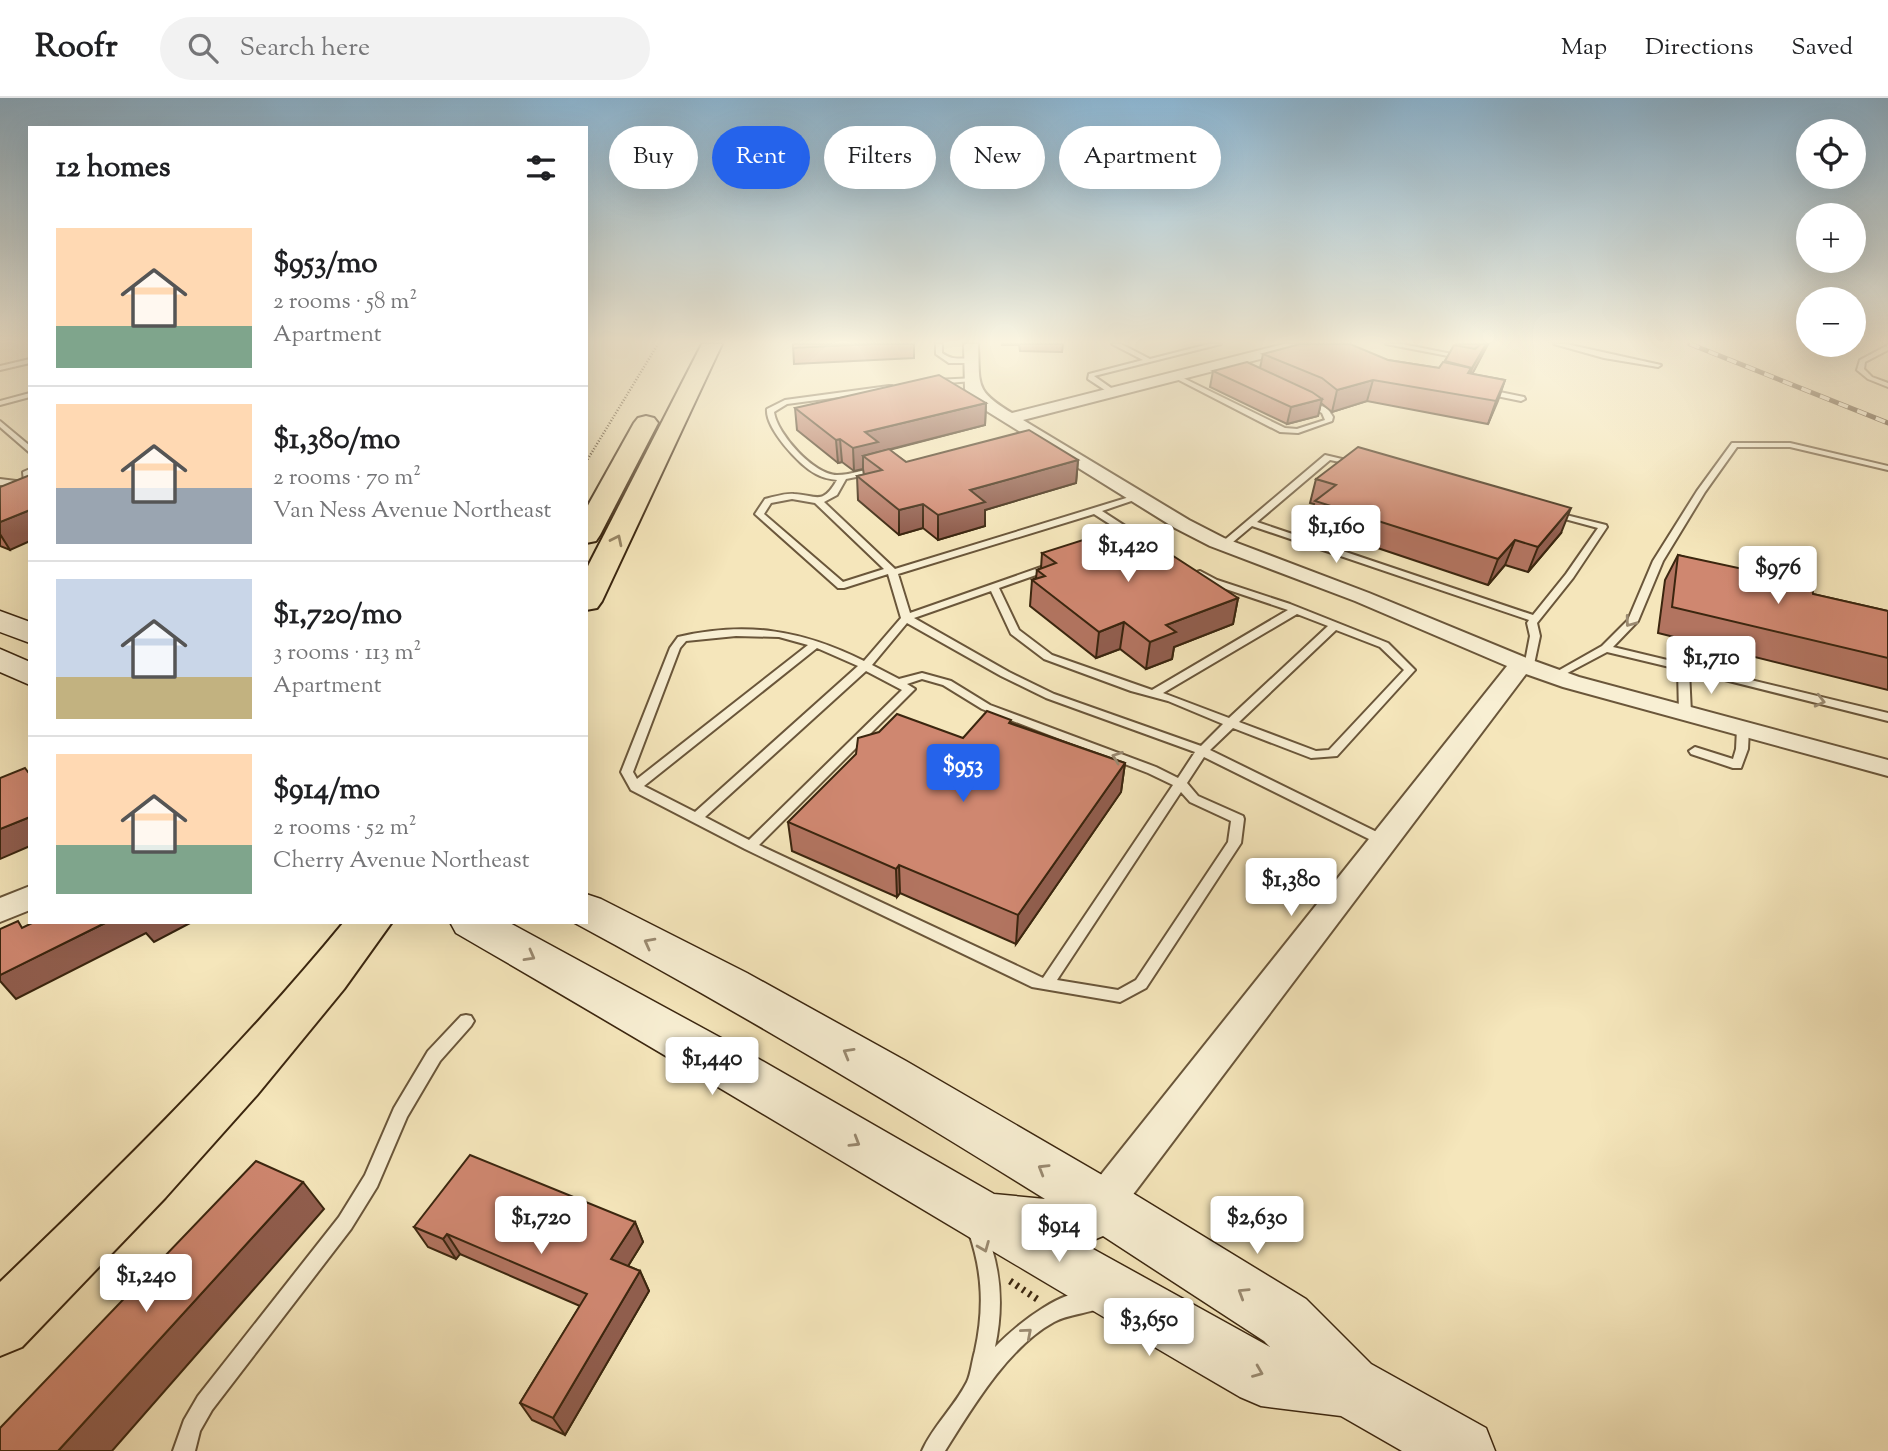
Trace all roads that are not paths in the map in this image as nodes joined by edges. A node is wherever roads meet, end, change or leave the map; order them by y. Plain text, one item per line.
1 (655, 407) edge
2 (681, 407) edge
3 (776, 407) edge
4 (994, 407) edge
5 (1052, 407) edge
6 (1237, 407) edge
7 (1318, 407) edge
8 (1010, 418) junction
9 (0, 423) edge
10 (28, 448) edge
11 (893, 466) edge
12 (1366, 466) edge
13 (1888, 468) edge
14 (842, 479) junction
15 (0, 482) edge
16 (28, 485) edge
17 (28, 485) edge
18 (10, 492) edge
19 (607, 496) junction
20 (1139, 497) junction
21 (818, 501) junction
22 (1095, 510) junction
23 (1539, 510) edge
24 (588, 521) edge
25 (1251, 523) junction
26 (588, 531) edge
27 (1136, 537) junction
28 (1123, 542) edge
29 (1147, 544) edge
30 (1224, 545) junction
31 (1658, 561) junction
32 (1058, 564) edge
33 (1671, 564) dead end
34 (1192, 569) edge
35 (892, 571) junction
36 (993, 586) junction
37 (588, 597) edge
38 (1296, 610) junction
39 (906, 618) junction
40 (1535, 619) junction
41 (0, 620) edge
42 (1334, 626) junction
43 (28, 633) edge
44 (815, 644) junction
45 (1606, 648) junction
46 (0, 659) edge
47 (1525, 665) junction
48 (865, 666) junction
49 (1683, 667) junction
50 (28, 674) edge
51 (1554, 676) junction
52 (898, 683) junction
53 (1154, 694) junction
54 (1685, 713) junction
55 (1888, 717) edge
56 (1231, 723) junction
57 (1743, 729) junction
58 (1202, 751) junction
59 (1696, 751) dead end
60 (1888, 768) edge
61 (1180, 784) junction
62 (635, 787) junction
63 (696, 818) junction
64 (1384, 841) junction
65 (750, 846) junction
66 (28, 898) edge
67 (588, 910) edge
68 (0, 911) edge
69 (368, 924) edge
70 (475, 924) edge
71 (1045, 985) junction
72 (466, 1021) dead end
73 (1102, 1204) junction
74 (964, 1206) junction
75 (1130, 1302) junction
76 (0, 1325) edge
77 (978, 1381) junction
78 (1349, 1385) junction
79 (184, 1451) edge
80 (933, 1451) edge
81 (1463, 1451) edge

1 - 19 highway
37 -> 2 highway
3 - 14 lane
4 - 8 street
5 - 8 street
6 - 7 lane
8 - 20 street
9 - 10 lane
11 - 14 lane
12 - 25 lane
13 - 31 lane
14 - 21 lane
15 - 16 lane
17 - 18 lane
19 - 24 highway
19 - 26 highway
20 - 22 lane
20 - 30 street
21 - 35 lane
21 - 35 lane
22 - 27 lane
22 - 35 lane
23 - 40 lane
25 - 30 lane
25 - 40 lane
27 - 28 lane
27 - 29 lane
30 - 47 street
31 - 33 lane
31 -> 45 lane
32 - 36 lane
34 - 38 lane
35 - 39 lane
36 - 39 lane
36 - 53 lane
38 - 42 lane
38 - 53 lane
39 - 48 lane
39 - 58 lane
40 - 47 lane
41 - 43 main road
42 - 56 lane
42 - 56 lane
44 - 48 lane
44 - 62 lane
44 - 62 lane
45 - 49 lane
45 - 51 lane
46 - 50 main road
47 - 51 street
47 - 64 street
48 - 52 lane
48 - 63 lane
49 - 54 lane
49 -> 55 lane
51 - 54 street
61 -> 52 lane
52 - 65 lane
53 - 56 lane
54 - 57 street
56 - 58 lane
57 - 59 lane
57 - 60 street
58 - 61 lane
58 - 64 lane
61 - 71 lane
61 - 71 lane
62 - 63 lane
63 - 65 lane
64 - 73 street
65 - 71 lane
66 - 68 street
73 -> 67 main road
69 - 76 highway
70 -> 74 main road
72 - 79 lane
73 - 74 main road
78 -> 73 main road
74 - 75 main road
74 -> 77 lane
77 -> 75 lane
75 -> 78 main road
77 - 80 lane
78 - 81 main road

